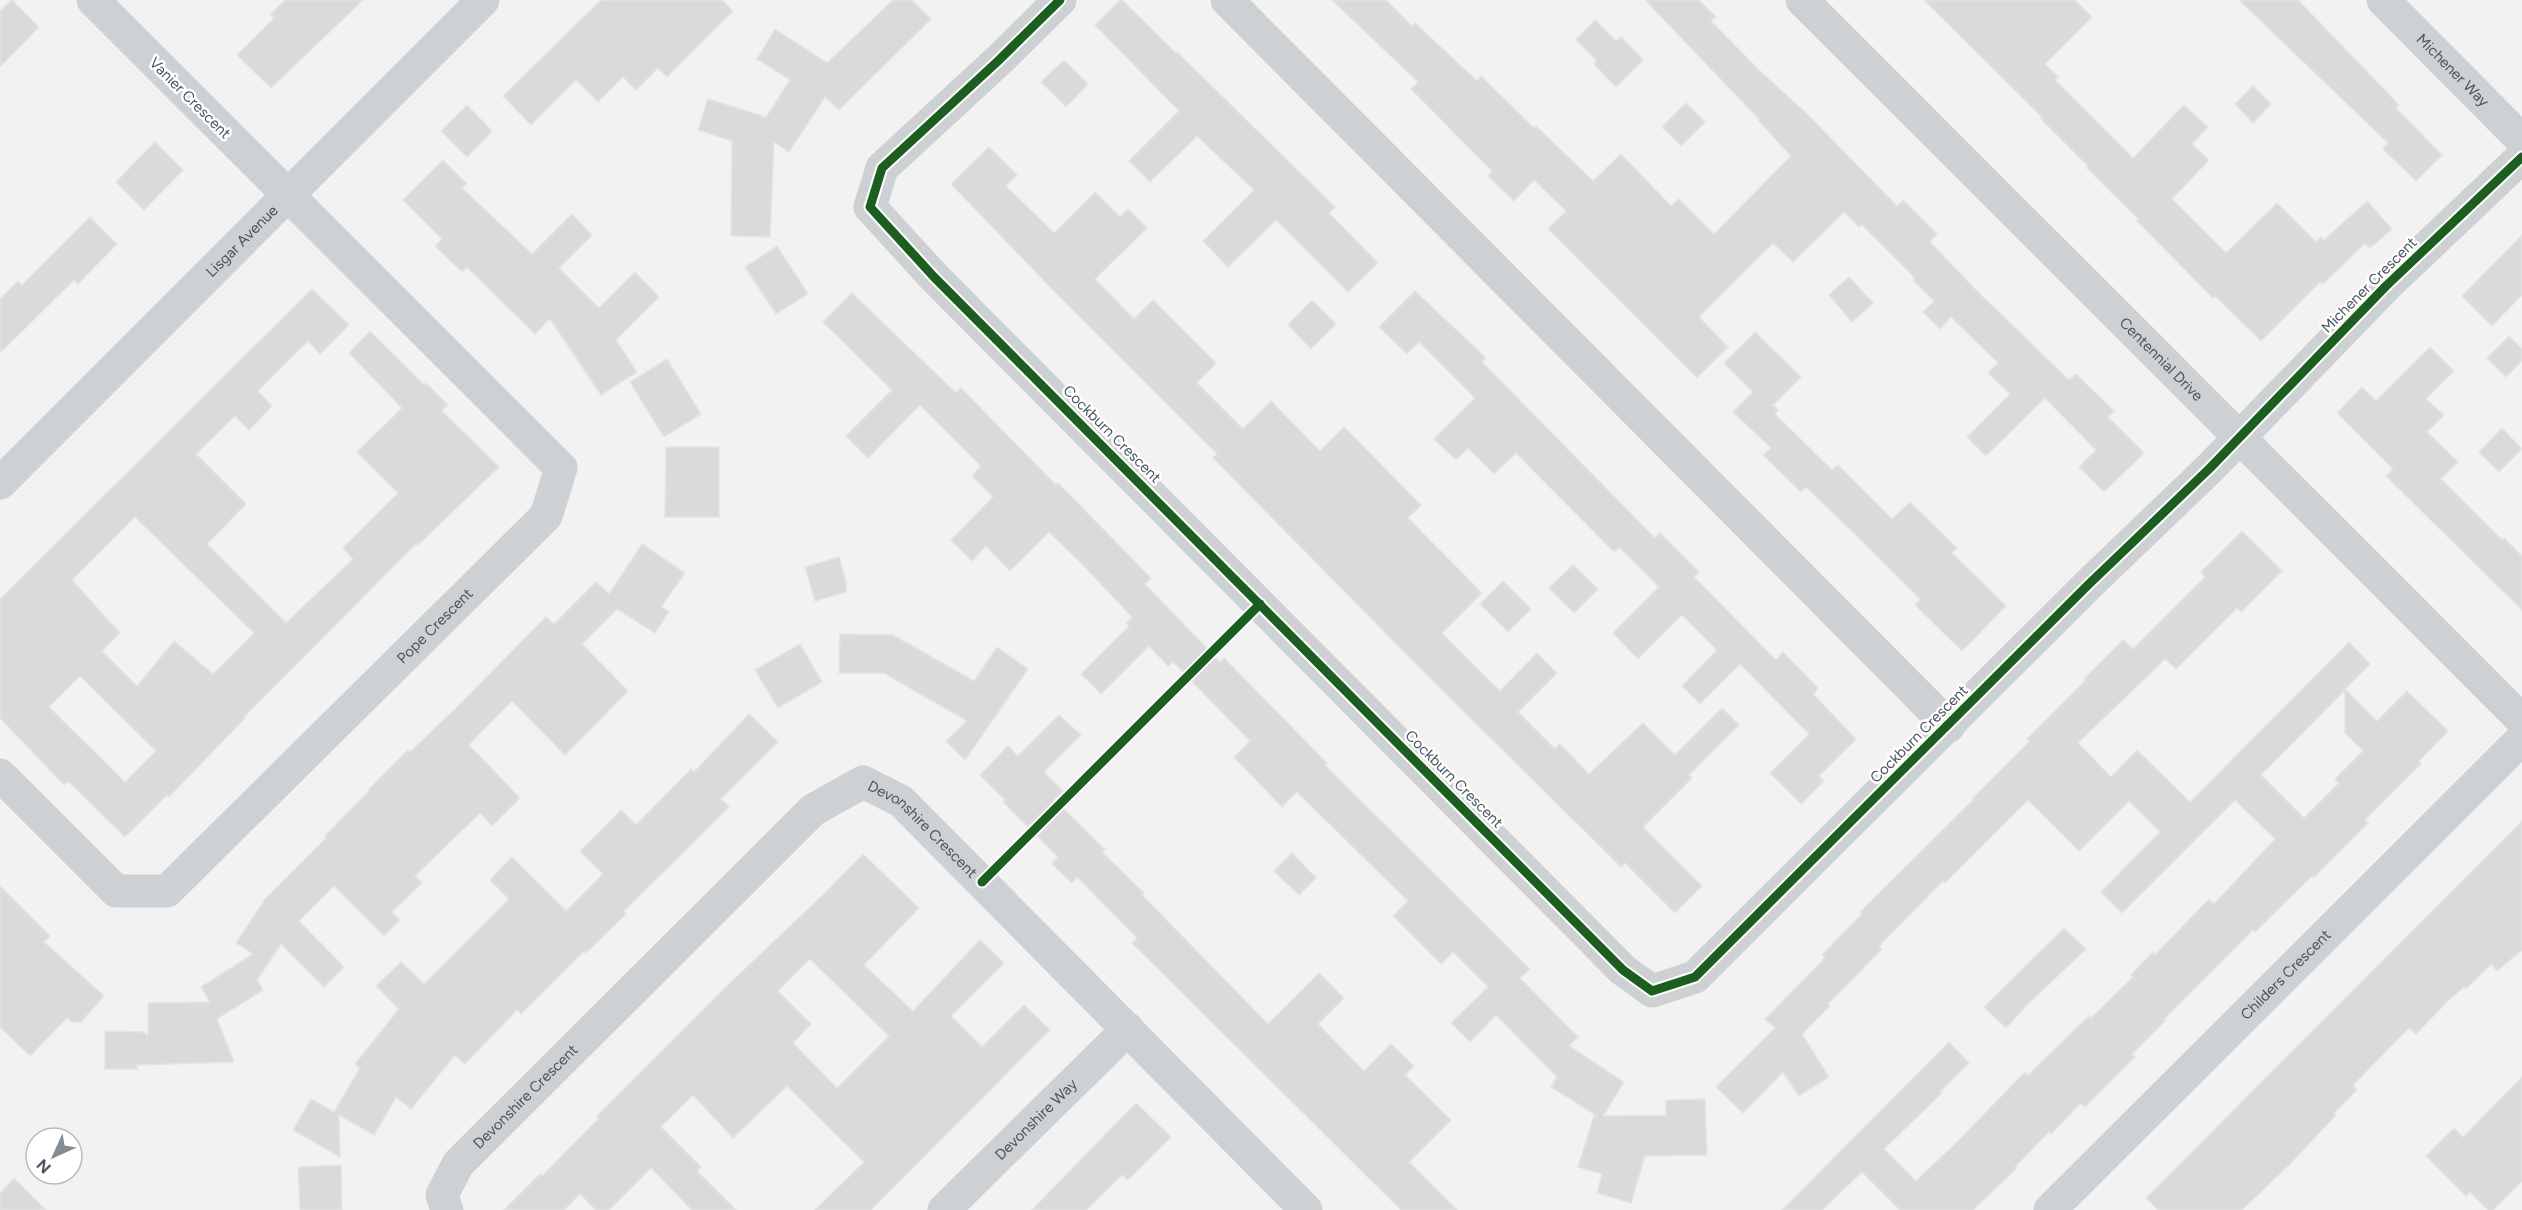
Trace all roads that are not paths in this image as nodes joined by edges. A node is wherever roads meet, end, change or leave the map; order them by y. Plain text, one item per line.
1 (93, 0) edge
2 (483, 0) edge
3 (1060, 0) edge
4 (1227, 0) edge
5 (1802, 0) edge
6 (2383, 0) edge
7 (2522, 140) edge
8 (2522, 157) edge
9 (288, 195) junction
10 (2240, 438) junction
11 (0, 483) edge
12 (2522, 720) edge
13 (1949, 726) junction
14 (2522, 739) edge
15 (0, 775) edge
16 (1128, 1029) junction
17 (447, 1210) edge
18 (944, 1210) edge
19 (1306, 1210) edge
20 (2050, 1210) edge

1 - 9 street, Vanier Crescent
2 - 9 street, Lisgar Avenue
3 - 13 street, Cockburn Crescent
4 - 13 street, Cockburn Crescent
5 - 10 street, Centennial Drive
6 - 7 street, Michener Way
8 - 10 street, Michener Crescent
9 - 11 street, Lisgar Avenue
9 - 15 street, Pope Crescent
10 - 12 street, Centennial Drive
10 - 13 street, Cockburn Crescent
14 - 20 street, Childers Crescent
16 - 17 street, Devonshire Crescent
16 - 18 street, Devonshire Way
16 - 19 street, Devonshire Crescent

